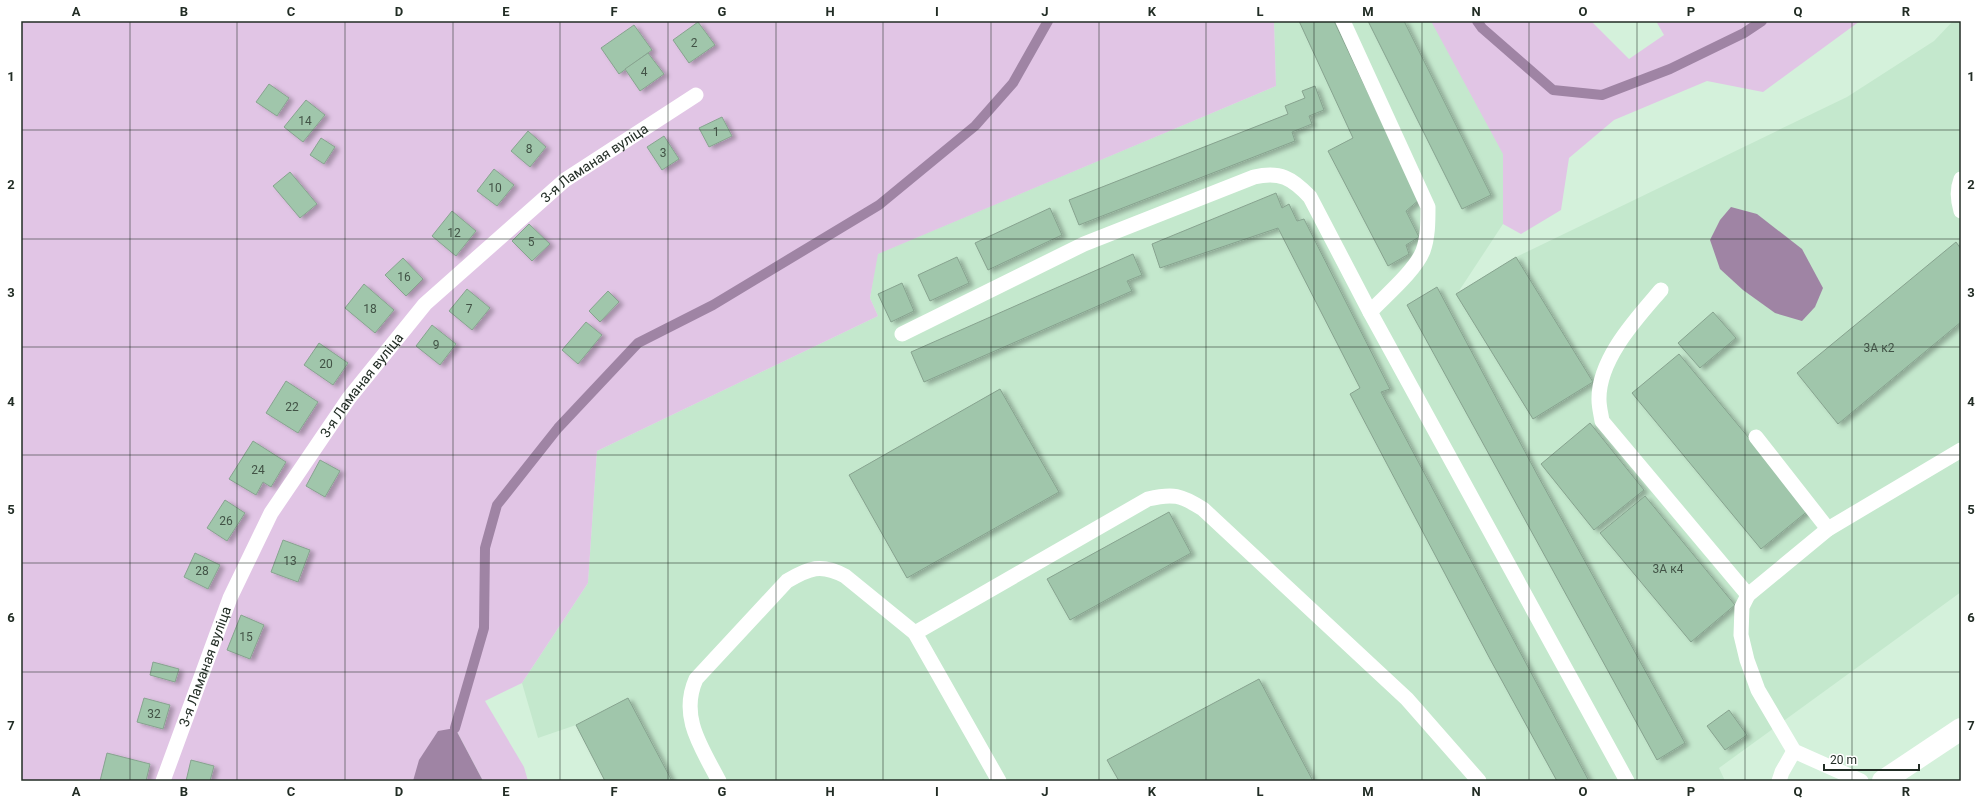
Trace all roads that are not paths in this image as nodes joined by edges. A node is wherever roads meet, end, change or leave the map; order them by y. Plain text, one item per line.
1 (1343, 21) edge
2 (696, 95) dead end
3 (1961, 179) edge
4 (1961, 211) edge
5 (1661, 290) dead end
6 (1370, 312) junction
7 (902, 334) dead end
8 (1756, 437) dead end
9 (1961, 450) edge
10 (1828, 529) junction
11 (1748, 595) junction
12 (915, 633) junction
13 (1961, 729) edge
14 (1794, 751) junction
15 (163, 781) edge
16 (719, 781) edge
17 (999, 781) edge
18 (1480, 781) edge
19 (1627, 781) edge
20 (1779, 781) edge
21 (1861, 781) edge
22 (1883, 781) edge

1 - 6 lane
2 - 15 lane, 3-я Ламаная вуліца
3 - 4 lane
5 - 11 lane
6 - 7 lane
6 - 19 lane
8 - 10 lane
9 - 10 lane
10 - 11 lane
11 - 14 lane
12 - 16 lane
12 - 17 lane
12 - 18 lane
13 - 22 street
14 - 20 lane
14 - 21 lane

